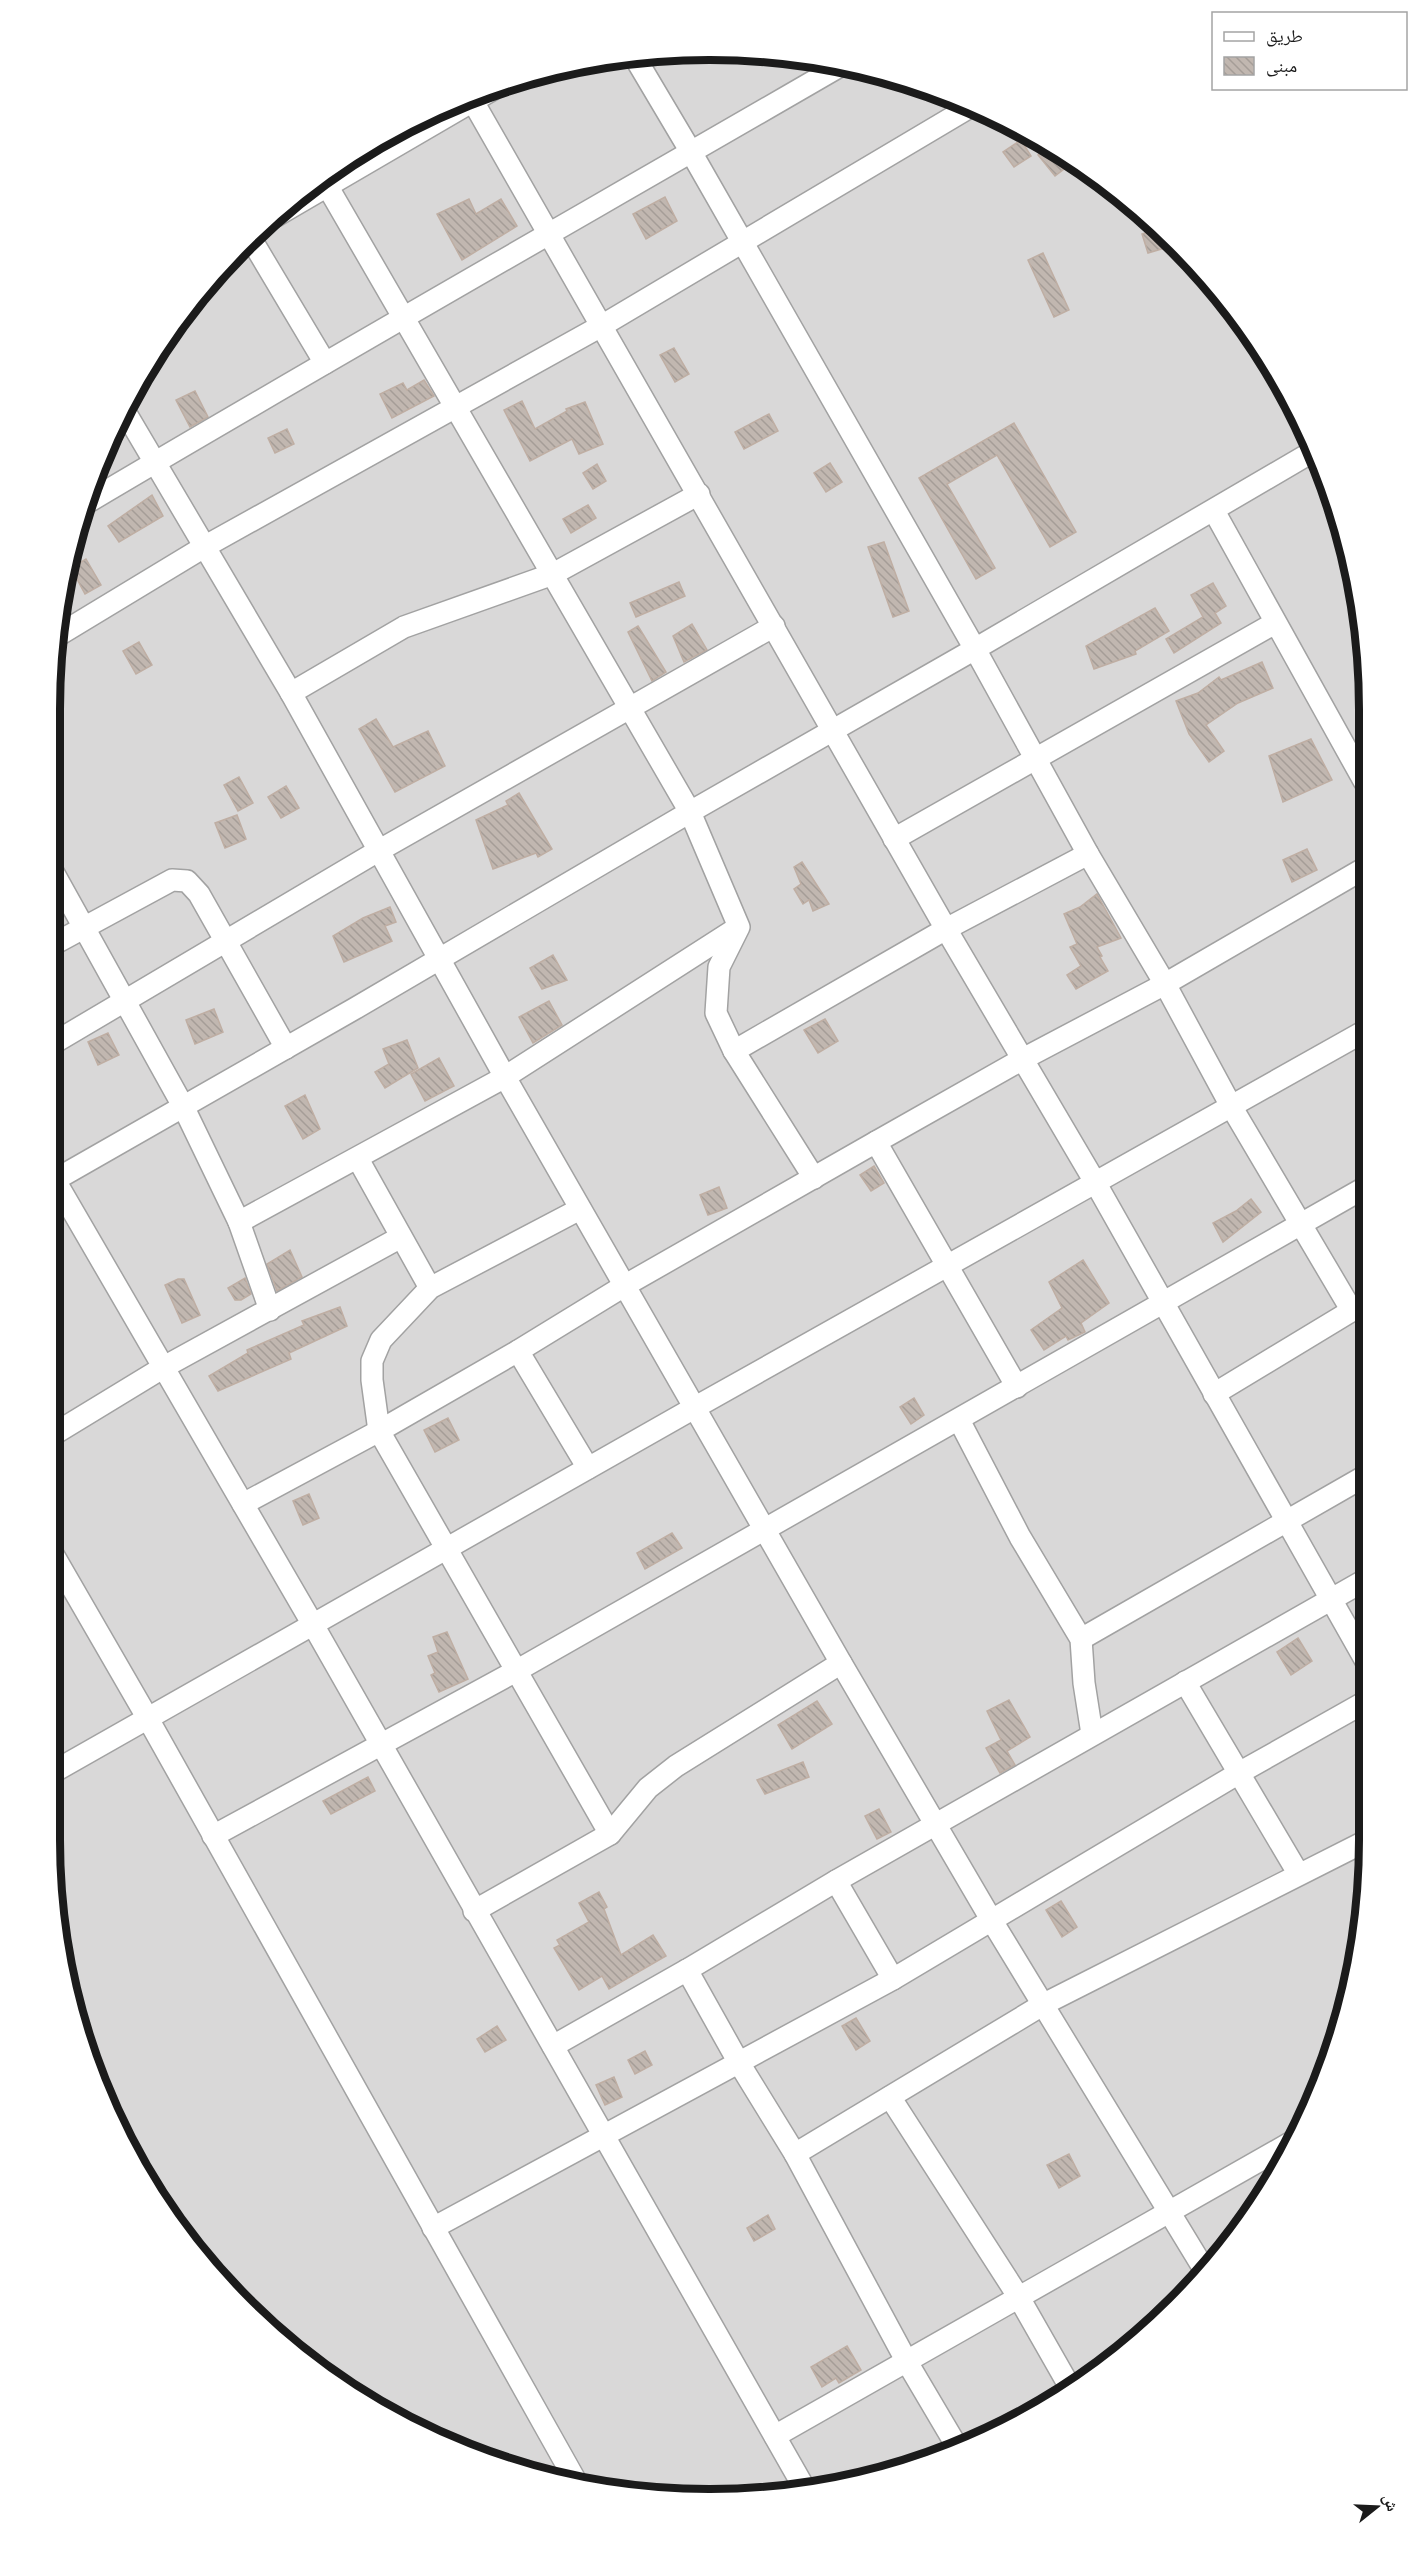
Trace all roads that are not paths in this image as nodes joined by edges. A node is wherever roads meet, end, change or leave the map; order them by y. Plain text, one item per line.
1 (639, 64) edge
2 (831, 71) edge
3 (475, 104) edge
4 (962, 111) edge
5 (400, 139) edge
6 (381, 149) edge
7 (691, 152) junction
8 (326, 185) edge
9 (551, 234) junction
10 (741, 243) junction
11 (255, 245) edge
12 (402, 317) junction
13 (603, 326) junction
14 (325, 363) junction
15 (457, 408) junction
16 (129, 419) edge
17 (1307, 455) edge
18 (154, 463) junction
19 (699, 494) junction
20 (95, 498) edge
21 (1214, 511) junction
22 (204, 547) junction
23 (553, 574) junction
24 (1275, 622) junction
25 (774, 626) junction
26 (65, 631) edge
27 (975, 650) junction
28 (291, 693) junction
29 (631, 709) junction
30 (833, 730) junction
31 (1037, 759) junction
32 (1359, 772) edge
33 (690, 812) junction
34 (894, 839) junction
35 (378, 851) junction
36 (1088, 854) junction
37 (1359, 871) edge
38 (60, 885) edge
39 (83, 927) junction
40 (739, 927) junction
41 (945, 929) junction
42 (60, 940) edge
43 (226, 941) junction
44 (438, 959) junction
45 (1165, 984) junction
46 (125, 1002) junction
47 (1359, 1034) edge
48 (60, 1039) edge
49 (286, 1048) junction
50 (734, 1051) junction
51 (1021, 1060) junction
52 (505, 1077) junction
53 (183, 1106) junction
54 (1231, 1106) junction
55 (876, 1142) junction
56 (358, 1159) junction
57 (60, 1176) edge
58 (814, 1178) junction
59 (1095, 1182) junction
60 (1359, 1190) edge
61 (60, 1192) edge
62 (580, 1209) junction
63 (239, 1222) junction
64 (1300, 1224) junction
65 (401, 1237) junction
66 (947, 1265) junction
67 (624, 1286) junction
68 (430, 1288) junction
69 (1164, 1303) junction
70 (1359, 1307) edge
71 (270, 1310) junction
72 (518, 1351) junction
73 (164, 1367) junction
74 (1017, 1387) junction
75 (1214, 1394) junction
76 (694, 1408) junction
77 (958, 1420) junction
78 (60, 1430) edge
79 (379, 1431) junction
80 (588, 1468) junction
81 (1359, 1479) edge
82 (243, 1504) junction
83 (1286, 1520) junction
84 (764, 1528) junction
85 (445, 1548) junction
86 (60, 1566) edge
87 (1359, 1584) edge
88 (1332, 1599) junction
89 (312, 1623) junction
90 (1081, 1639) junction
91 (1359, 1648) edge
92 (842, 1663) junction
93 (516, 1671) junction
94 (1185, 1682) junction
95 (1359, 1706) edge
96 (147, 1717) junction
97 (1092, 1734) junction
98 (382, 1746) junction
99 (60, 1768) edge
100 (1239, 1773) junction
101 (936, 1824) junction
102 (610, 1834) junction
103 (213, 1836) junction
104 (1359, 1844) edge
105 (1298, 1873) junction
106 (836, 1881) junction
107 (474, 1911) junction
108 (992, 1921) junction
109 (687, 1970) junction
110 (893, 1979) junction
111 (1044, 2004) junction
112 (553, 2046) junction
113 (739, 2063) junction
114 (890, 2097) junction
115 (604, 2136) junction
116 (1280, 2149) edge
117 (795, 2154) junction
118 (1170, 2212) junction
119 (434, 2228) junction
120 (1201, 2264) edge
121 (1018, 2296) junction
122 (907, 2362) junction
123 (1067, 2382) edge
124 (775, 2436) junction
125 (953, 2442) edge
126 (572, 2474) edge
127 (801, 2482) edge

1 - 7 street
2 - 7 street
3 - 9 street
4 - 10 street
5 - 6 street
7 - 9 street
7 - 10 street
8 - 12 street
9 - 12 street
9 - 13 street
10 - 13 street
10 - 27 street
11 - 14 street
12 - 14 street
12 - 15 street
13 - 15 street
13 - 19 street
14 - 18 street
15 - 22 street
15 - 23 street
16 - 18 street
17 - 21 street
18 - 20 street
18 - 22 street
19 - 23 street
19 - 25 street
21 - 24 street
21 - 27 street
22 - 26 street
22 - 28 street
23 - 28 street
23 - 29 street
24 - 31 street
24 - 32 street
25 - 29 street
25 - 30 street
27 - 30 street
27 - 31 street
28 - 35 street
29 - 33 street
29 - 35 street
30 - 33 street
30 - 34 street
31 - 34 street
31 - 36 street
33 - 40 street
33 - 44 street
34 - 41 street
35 - 43 street
35 - 44 street
36 - 41 street
36 - 45 street
37 - 45 street
38 - 39 street
39 - 42 street
39 - 43 street
39 - 46 street
40 - 50 street
40 - 52 street
41 - 50 street
41 - 51 street
43 - 46 street
43 - 49 street
44 - 49 street
44 - 52 street
45 - 51 street
45 - 54 street
46 - 48 street
46 - 53 street
47 - 54 street
49 - 53 street
50 - 58 street
51 - 55 street
51 - 59 street
52 - 56 street
52 - 62 street
53 - 57 street
53 - 63 street
54 - 59 street
54 - 64 street
55 - 58 street
55 - 66 street
56 - 63 street
56 - 65 street
58 - 67 street
59 - 66 street
59 - 69 street
60 - 64 street
61 - 73 street
62 - 67 street
62 - 68 street
63 - 71 street
64 - 69 street
64 - 70 street
65 - 68 street
65 - 71 street
66 - 74 street
66 - 76 street
67 - 72 street
67 - 76 street
68 - 79 street
69 - 74 street
69 - 75 street
70 - 75 street
71 - 73 street
72 - 79 street
72 - 80 street
73 - 78 street
73 - 82 street
74 - 77 street
75 - 83 street
76 - 80 street
76 - 84 street
77 - 84 street
77 - 90 street
79 - 82 street
79 - 85 street
80 - 85 street
81 - 83 street
82 - 89 street
83 - 88 street
83 - 90 street
84 - 92 street
84 - 93 street
85 - 89 street
85 - 93 street
86 - 96 street
87 - 88 street
88 - 91 street
88 - 94 street
89 - 96 street
89 - 98 street
90 - 97 street
92 - 101 street
92 - 102 street
93 - 98 street
93 - 102 street
94 - 97 street
94 - 100 street
95 - 100 street
96 - 99 street
96 - 103 street
97 - 101 street
98 - 103 street
98 - 107 street
100 - 105 street
100 - 108 street
101 - 106 street
101 - 108 street
102 - 107 street
103 - 119 street
104 - 105 street
105 - 111 street
106 - 109 street
106 - 110 street
107 - 112 street
108 - 110 street
108 - 111 street
109 - 112 street
109 - 113 street
110 - 113 street
111 - 114 street
111 - 118 street
112 - 115 street
113 - 115 street
113 - 117 street
114 - 117 street
114 - 121 street
115 - 119 street
115 - 124 street
116 - 118 street
117 - 122 street
118 - 120 street
118 - 121 street
119 - 126 street
121 - 122 street
121 - 123 street
122 - 124 street
122 - 125 street
124 - 127 street

